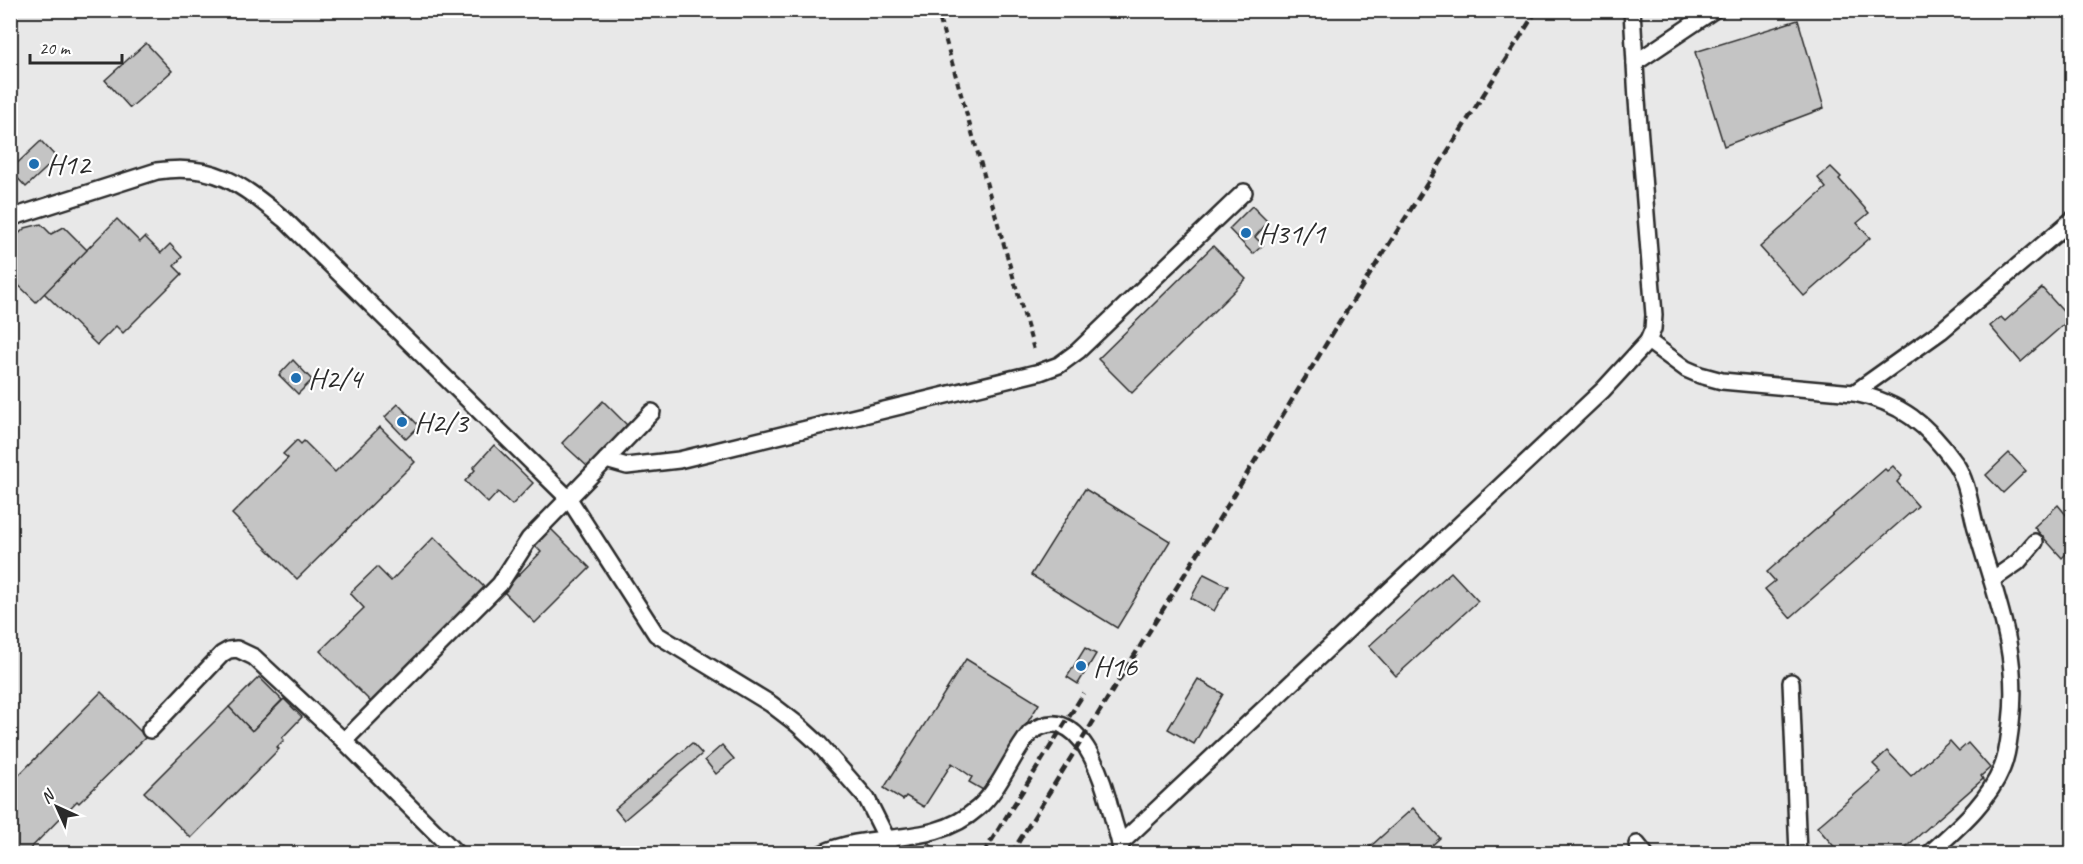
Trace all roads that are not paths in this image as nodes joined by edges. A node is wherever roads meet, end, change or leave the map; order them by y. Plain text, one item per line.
1 (1632, 10) edge
2 (1714, 10) edge
3 (1635, 63) junction
4 (1244, 192) dead end
5 (10, 218) edge
6 (2073, 220) edge
7 (1648, 341) junction
8 (1854, 393) junction
9 (652, 412) dead end
10 (606, 460) junction
11 (569, 499) junction
12 (2035, 542) dead end
13 (1992, 580) junction
14 (1791, 682) dead end
15 (150, 730) dead end
16 (344, 741) junction
17 (888, 846) edge
18 (1120, 849) edge
19 (457, 854) edge
20 (821, 854) edge
21 (1798, 854) edge
22 (1929, 854) edge

1 - 3 lane
2 - 3 lane
3 - 7 lane
4 - 10 lane
5 - 11 lane
6 - 8 lane
7 - 8 lane
7 - 18 lane
8 - 13 lane
9 - 10 lane
10 - 11 lane
11 - 16 lane
11 - 17 lane
12 - 13 lane
13 - 22 lane
14 - 21 lane
15 - 16 lane
16 - 19 lane
17 - 18 lane
17 - 20 lane

